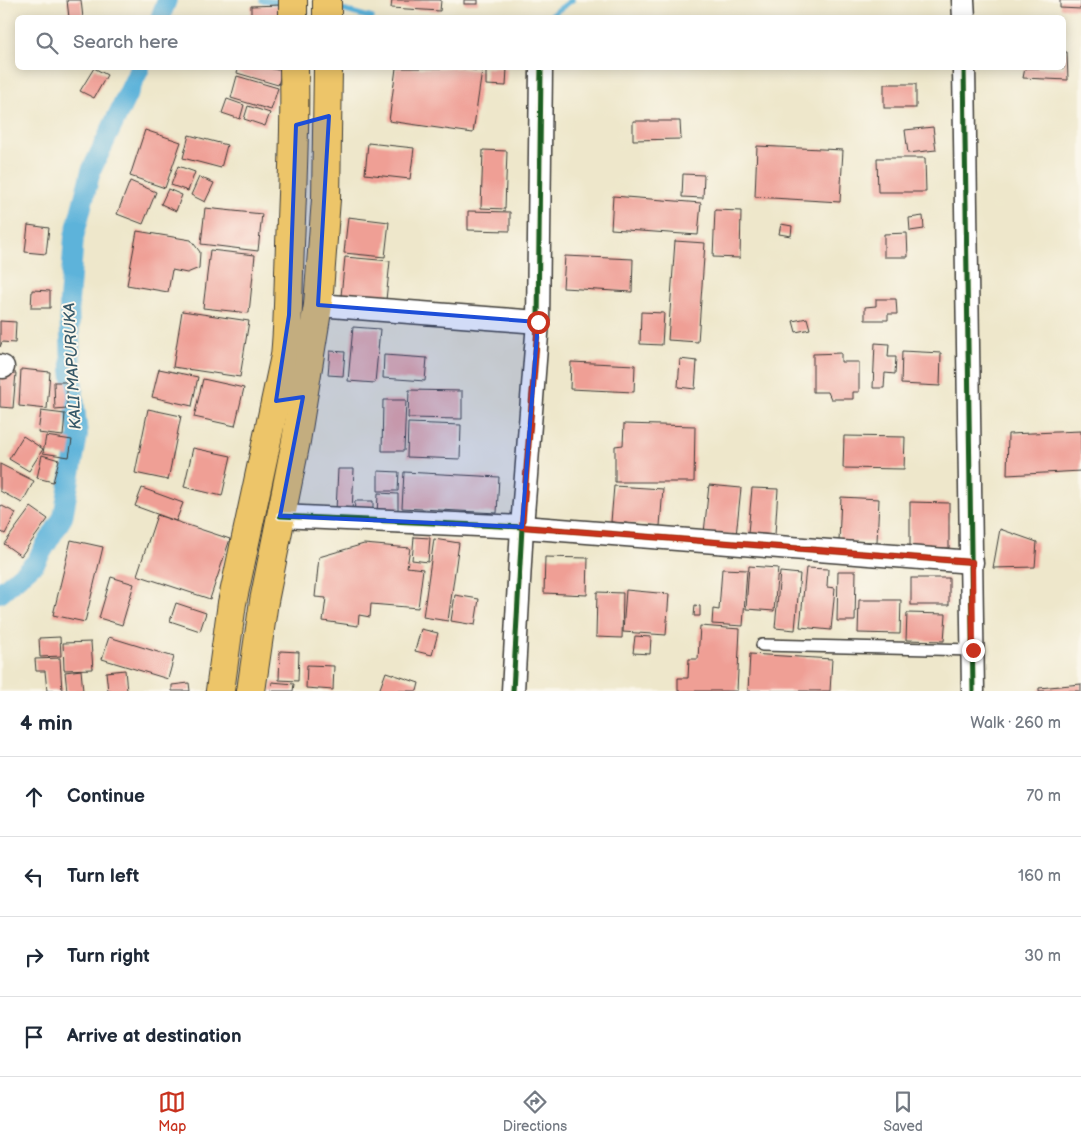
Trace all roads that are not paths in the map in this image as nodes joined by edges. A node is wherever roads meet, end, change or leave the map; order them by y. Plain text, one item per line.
1 (293, 0) edge
2 (327, 0) edge
3 (963, 0) edge
4 (293, 15) edge
5 (327, 15) edge
6 (964, 15) edge
7 (294, 70) edge
8 (328, 70) edge
9 (541, 70) edge
10 (964, 70) edge
11 (329, 116) junction
12 (296, 125) junction
13 (318, 305) junction
14 (538, 322) junction
15 (304, 397) junction
16 (276, 401) junction
17 (280, 516) junction
18 (522, 527) junction
19 (972, 562) junction
20 (762, 645) dead end
21 (973, 650) junction
22 (220, 691) edge
23 (251, 691) edge
24 (513, 691) edge
25 (973, 691) edge

1 - 4 highway
2 - 5 highway
3 - 6 street
7 - 12 highway
8 - 11 highway
9 - 14 street
10 - 19 street
11 - 12 highway
11 - 13 highway
12 - 16 highway
13 - 14 street
13 - 15 highway
14 - 18 street
15 - 16 highway
15 - 17 highway
16 - 22 highway
17 - 18 street
17 - 23 highway
18 - 19 street
18 - 24 street
19 - 21 street
20 - 21 lane
21 - 25 street

